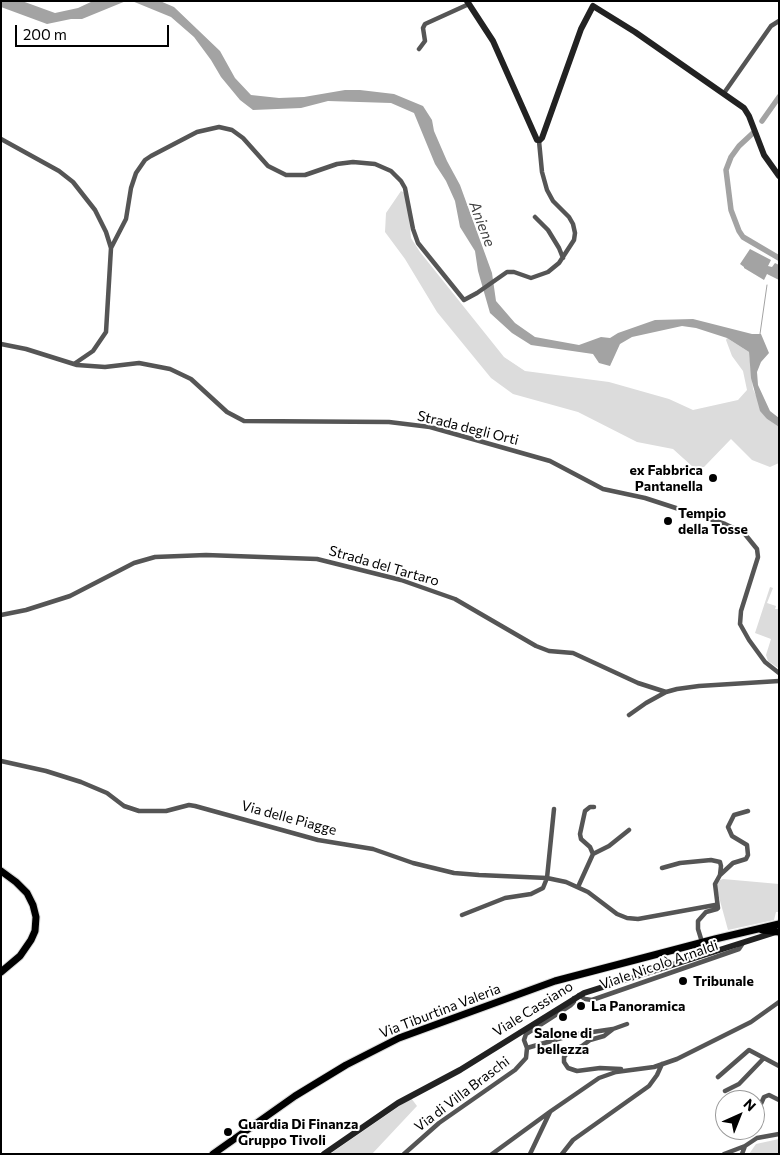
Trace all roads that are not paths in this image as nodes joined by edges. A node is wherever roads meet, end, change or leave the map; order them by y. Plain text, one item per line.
1 (468, 3) edge
2 (594, 4) edge
3 (779, 21) edge
4 (419, 49) dead end
5 (724, 93) junction
6 (1, 139) edge
7 (539, 141) junction
8 (779, 176) edge
9 (535, 217) dead end
10 (111, 248) junction
11 (563, 258) junction
12 (1, 344) edge
13 (73, 364) junction
14 (1, 615) edge
15 (779, 673) edge
16 (779, 682) edge
17 (666, 692) junction
18 (628, 715) dead end
19 (1, 761) edge
20 (594, 807) dead end
21 (554, 809) dead end
22 (748, 811) dead end
23 (628, 830) dead end
24 (593, 854) junction
25 (662, 868) dead end
26 (1, 871) edge
27 (720, 875) junction
28 (547, 878) junction
29 (578, 887) junction
30 (718, 908) junction
31 (462, 915) dead end
32 (778, 929) edge
33 (700, 943) junction
34 (1, 972) edge
35 (577, 996) junction
36 (779, 1002) edge
37 (627, 1024) dead end
38 (612, 1029) junction
39 (527, 1048) junction
40 (764, 1058) junction
41 (662, 1064) junction
42 (779, 1066) edge
43 (625, 1070) junction
44 (718, 1077) dead end
45 (727, 1090) edge
46 (765, 1097) edge
47 (779, 1100) edge
48 (551, 1111) junction
49 (779, 1134) edge
50 (745, 1146) junction
51 (213, 1154) edge
52 (324, 1154) edge
53 (404, 1154) edge
54 (492, 1154) edge
55 (530, 1154) edge
56 (562, 1154) edge
57 (724, 1154) edge
58 (742, 1154) edge

1 - 4 street
1 - 7 street
2 - 5 street
2 - 7 street
3 - 5 street
5 - 8 street
6 - 10 street
7 - 11 street
9 - 11 street
10 - 11 street
10 - 13 street
12 - 13 street, Strada degli Orti
13 - 15 street, Strada degli Orti
14 - 17 street, Strada del Tartaro
16 - 17 street, Strada del Tartaro
17 - 18 street
19 - 28 street, Via delle Piagge
20 - 24 street
21 - 28 street
22 - 27 street
23 - 24 street
24 - 29 street
25 - 27 street
26 - 34 main road
27 - 30 street
28 - 29 street, Via delle Piagge
28 - 31 street
29 - 30 street, Via delle Piagge
30 - 33 street
32 - 33 main road, Via Tiburtina Valeria
32 - 35 street, Viale Cassiano
33 - 51 main road, Via Tiburtina Valeria
35 - 39 street, Via di Villa Braschi
35 - 52 street, Viale Cassiano
36 - 41 street
37 - 38 street
38 - 39 street
38 - 43 street
39 - 53 street, Via di Villa Braschi
40 - 42 street
40 - 44 street
40 - 45 street
41 - 43 street
41 - 56 street
43 - 48 street
46 - 47 street
48 - 54 street
48 - 55 street
49 - 50 street
50 - 57 street
50 - 58 street

